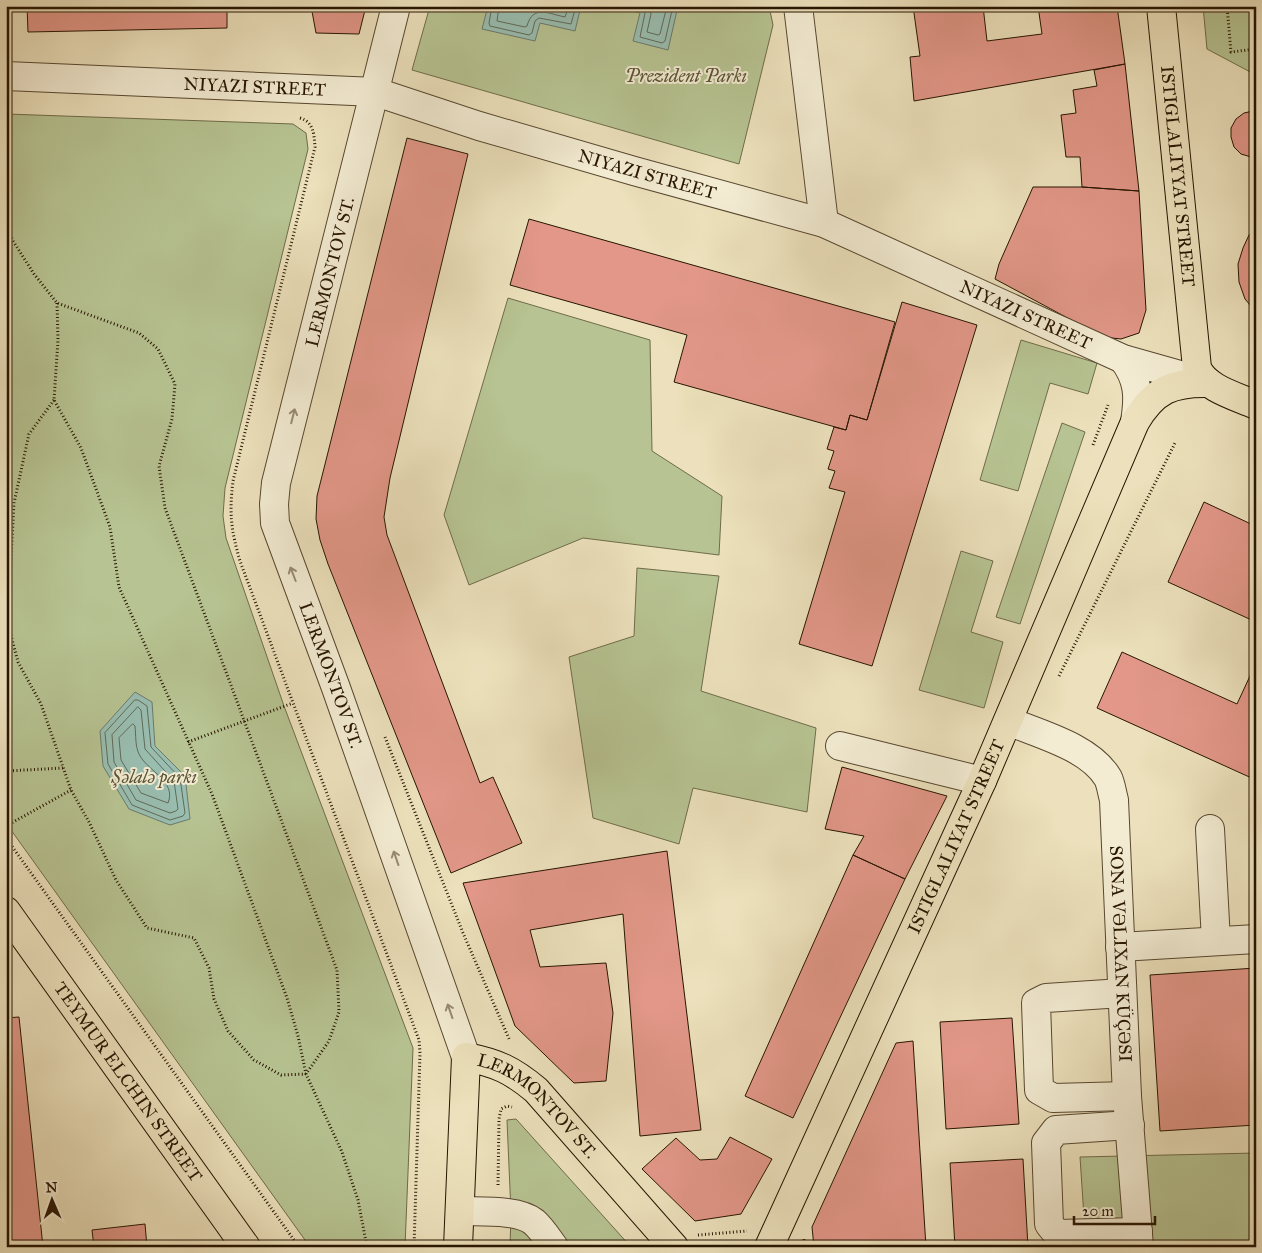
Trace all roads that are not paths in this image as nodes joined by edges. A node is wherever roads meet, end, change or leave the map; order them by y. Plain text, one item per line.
1 (396, 6) edge
2 (798, 6) edge
3 (1161, 6) edge
4 (6, 76) edge
5 (376, 92) junction
6 (824, 223) junction
7 (1123, 359) junction
8 (1209, 383) junction
9 (1256, 406) edge
10 (1135, 422) junction
11 (1008, 720) junction
12 (840, 746) dead end
13 (982, 781) junction
14 (1210, 830) dead end
15 (7, 915) edge
16 (1256, 939) edge
17 (1216, 941) junction
18 (1120, 947) junction
19 (1122, 992) junction
20 (466, 1057) junction
21 (1127, 1096) junction
22 (1130, 1125) junction
23 (460, 1211) junction
24 (1138, 1239) edge
25 (682, 1241) edge
26 (246, 1247) edge
27 (458, 1247) edge
28 (554, 1247) edge
29 (769, 1247) edge

1 - 5 street, LERMONTOV ST.
2 - 6 street
3 - 8 main road
4 - 5 street, NIYAZI STREET
5 - 6 street, NIYAZI STREET
20 -> 5 street, LERMONTOV ST.
6 - 7 street, NIYAZI STREET
7 - 8 street, NIYAZI STREET
7 - 10 street
8 - 9 main road, NIYAZI STREET
8 - 10 main road, ISTIGLALIYAT STREET
10 - 11 main road, ISTIGLALIYAT STREET
11 - 13 main road, ISTIGLALIYAT STREET
11 - 18 street, SONA VƏLIXAN KÜÇƏSI
12 - 13 street
13 - 29 main road, ISTIGLALIYAT STREET
14 - 17 street
15 - 26 main road, TEYMUR ELCHIN STREET
16 - 17 street
17 - 18 street
18 - 19 street, SONA VƏLIXAN KÜÇƏSI
19 - 21 street, SONA VƏLIXAN KÜÇƏSI
19 - 21 street
20 - 23 main road
20 - 25 main road, LERMONTOV ST.
21 - 22 street, SONA VƏLIXAN KÜÇƏSI
22 - 24 street, SONA VƏLIXAN KÜÇƏSI
22 - 24 street
23 - 27 main road
23 - 28 street

